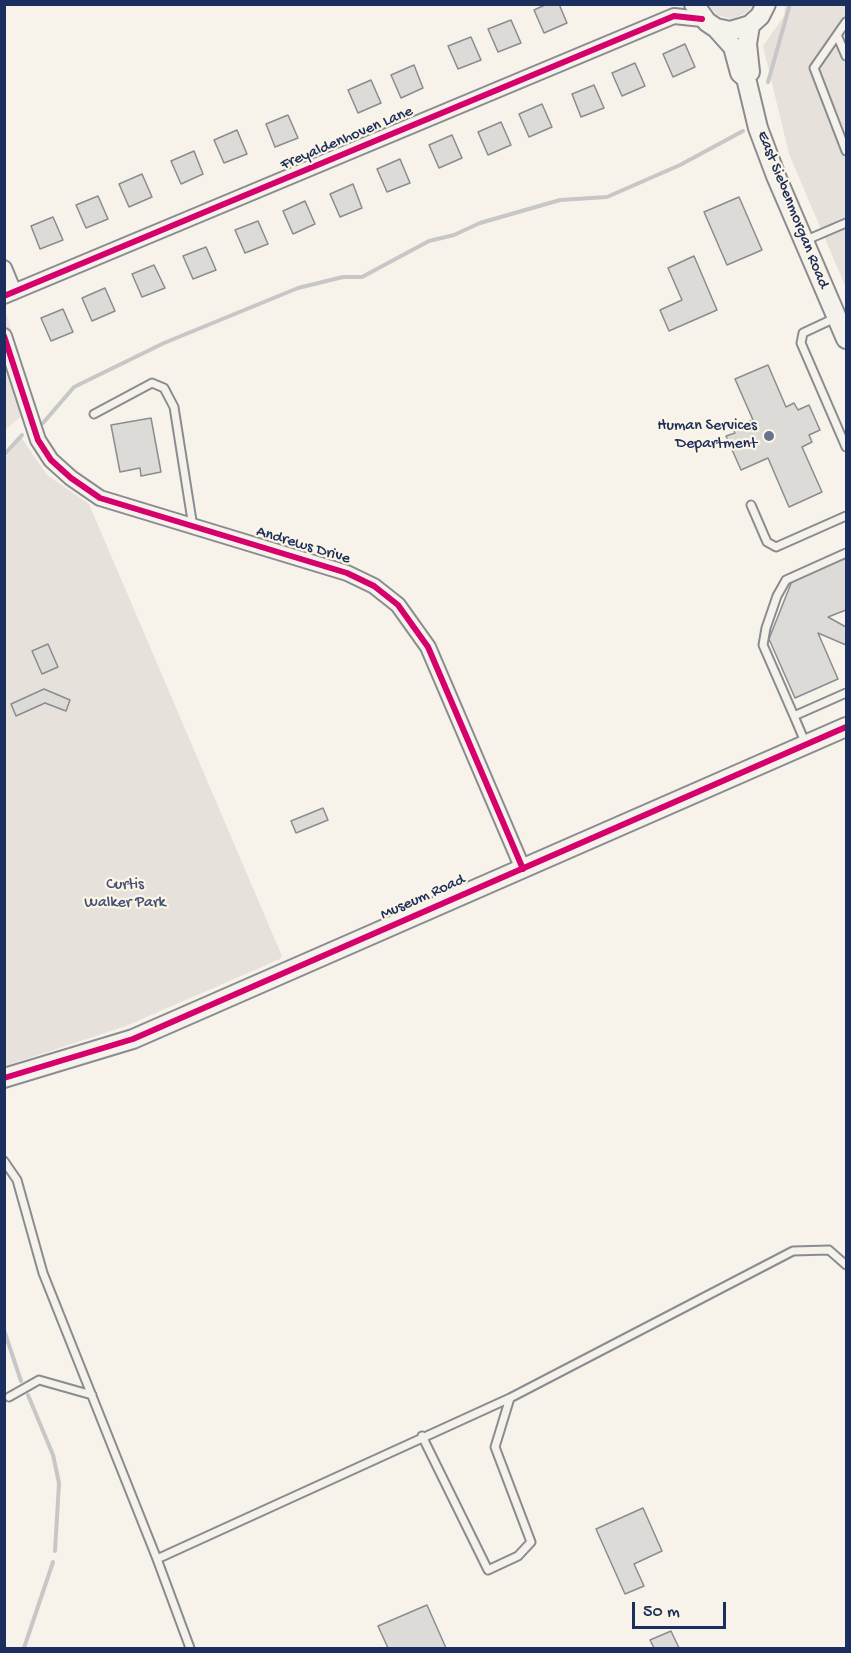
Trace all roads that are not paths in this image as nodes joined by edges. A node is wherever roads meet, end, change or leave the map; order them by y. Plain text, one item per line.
1 (766, 4) edge
2 (678, 10) edge
3 (704, 17) edge
4 (846, 22) edge
5 (750, 25) junction
6 (837, 34) junction
7 (846, 56) edge
8 (746, 78) junction
9 (846, 151) edge
10 (846, 223) edge
11 (804, 241) junction
12 (4, 268) edge
13 (10, 294) edge
14 (837, 318) junction
15 (4, 336) edge
16 (846, 339) edge
17 (94, 414) dead end
18 (846, 447) edge
19 (751, 505) dead end
20 (846, 516) edge
21 (193, 527) junction
22 (846, 553) edge
23 (846, 693) edge
24 (794, 716) junction
25 (846, 727) edge
26 (806, 745) junction
27 (523, 869) junction
28 (4, 1078) edge
29 (4, 1161) edge
30 (846, 1265) edge
31 (92, 1395) junction
32 (9, 1397) dead end
33 (510, 1398) junction
34 (423, 1437) junction
35 (157, 1559) junction
36 (190, 1648) edge

1 - 5 street
2 - 3 street, Freyaldenhoven Lane
2 - 13 street, Freyaldenhoven Lane
3 - 5 street
3 - 8 street, East Siebenmorgan Road
4 - 6 lane
5 - 8 street, East Siebenmorgan Road
6 - 7 lane
6 - 9 lane
8 - 11 street, East Siebenmorgan Road
10 - 11 lane
11 - 14 street, East Siebenmorgan Road
12 - 13 street
14 - 16 street, East Siebenmorgan Road
14 - 18 lane
15 - 21 street, Andrews Drive
17 - 21 lane
19 - 20 lane
21 - 27 street, Andrews Drive
22 - 24 lane
23 - 24 lane
24 - 26 lane
25 - 26 street, Museum Road
26 - 27 street, Museum Road
27 - 28 street, Museum Road
29 - 31 lane
30 - 33 lane
31 - 32 lane
31 - 35 lane
33 - 34 lane
33 - 34 lane
34 - 35 lane
35 - 36 lane

